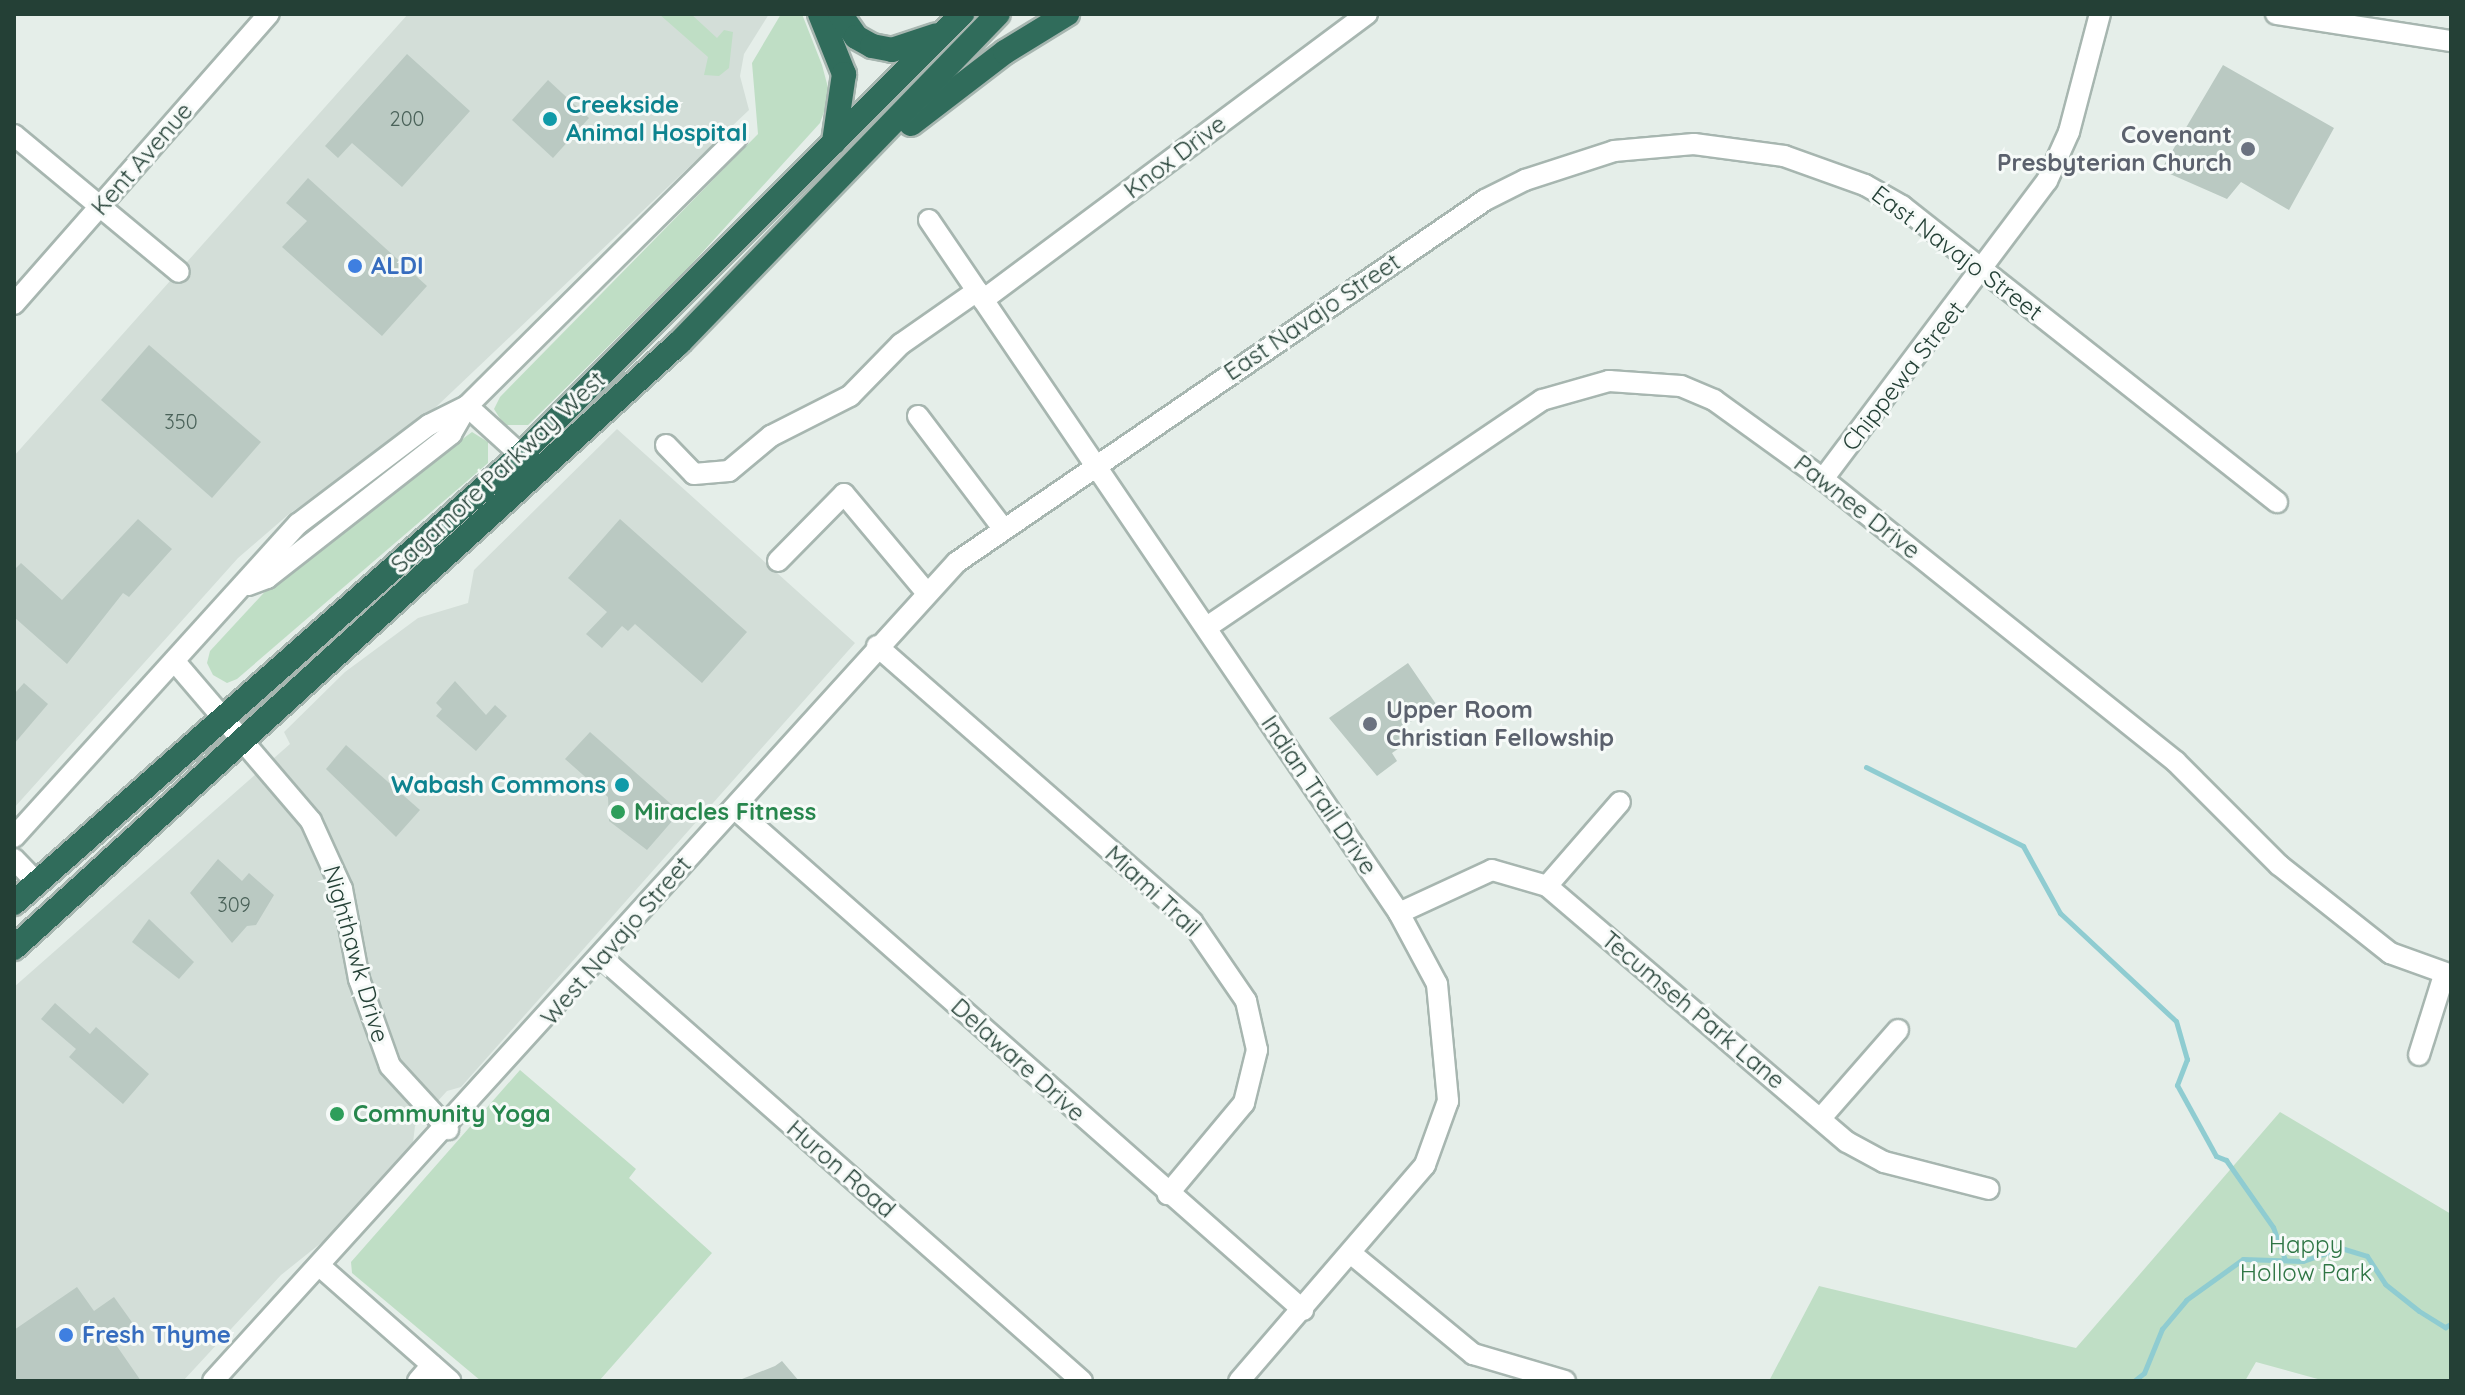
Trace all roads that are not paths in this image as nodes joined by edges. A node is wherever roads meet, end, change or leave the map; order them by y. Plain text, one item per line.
1 (269, 14) edge
2 (820, 14) edge
3 (840, 14) edge
4 (962, 14) edge
5 (998, 14) edge
6 (1067, 14) edge
7 (1367, 14) edge
8 (2100, 14) edge
9 (2276, 14) edge
10 (943, 33) junction
11 (2451, 41) edge
12 (14, 135) edge
13 (737, 138) dead end
14 (834, 144) junction
15 (857, 164) junction
16 (101, 205) junction
17 (929, 220) dead end
18 (1984, 271) junction
19 (179, 272) dead end
20 (980, 296) junction
21 (14, 304) edge
22 (467, 406) junction
23 (918, 416) dead end
24 (666, 445) dead end
25 (521, 455) junction
26 (1095, 464) junction
27 (1823, 479) junction
28 (2277, 502) dead end
29 (1002, 527) junction
30 (778, 561) dead end
31 (926, 592) junction
32 (1207, 627) junction
33 (877, 646) junction
34 (177, 664) junction
35 (222, 716) junction
36 (244, 738) junction
37 (1620, 802) dead end
38 (734, 808) junction
39 (14, 837) edge
40 (14, 859) edge
41 (36, 882) junction
42 (1547, 886) junction
43 (14, 903) edge
44 (1399, 913) junction
45 (14, 948) edge
46 (601, 957) junction
47 (2447, 975) edge
48 (1898, 1030) dead end
49 (2419, 1055) dead end
50 (1821, 1118) junction
51 (448, 1129) junction
52 (1989, 1189) dead end
53 (1168, 1194) junction
54 (1353, 1255) junction
55 (322, 1268) junction
56 (1303, 1310) junction
57 (432, 1365) junction
58 (213, 1381) edge
59 (418, 1381) edge
60 (450, 1381) edge
61 (1082, 1381) edge
62 (1239, 1381) edge
63 (1565, 1381) edge

1 - 16 street, Kent Avenue
2 - 14 highway
3 - 10 highway
4 - 10 highway, Sagamore Parkway West
5 - 15 highway, Sagamore Parkway West
6 - 15 highway
7 - 20 street, Knox Drive
8 - 18 street, Chippewa Street
9 - 11 street
10 - 14 highway, Sagamore Parkway West
12 - 16 street
13 - 22 street
14 - 25 highway, Sagamore Parkway West
15 - 36 highway, Sagamore Parkway West
16 - 19 street
16 - 21 street, Kent Avenue
17 - 20 street, Indian Trail Drive
18 - 26 street, East Navajo Street
18 - 27 street, Chippewa Street
18 - 28 street, East Navajo Street
20 - 24 street, Knox Drive
20 - 26 street, Indian Trail Drive
22 - 25 street
22 - 34 street
23 - 29 street
25 - 35 highway, Sagamore Parkway West
26 - 29 street, West Navajo Street
26 - 32 street, Indian Trail Drive
27 - 32 street, Pawnee Drive
27 - 47 street, Pawnee Drive
29 - 31 street, West Navajo Street
30 - 31 street
31 - 33 street, West Navajo Street
32 - 44 street, Indian Trail Drive
33 - 38 street, West Navajo Street
33 - 53 street, Miami Trail
34 - 35 street, Nighthawk Drive
34 - 39 street
35 - 36 street, Nighthawk Drive
35 - 41 highway, Sagamore Parkway West
36 - 45 highway, Sagamore Parkway West
36 - 51 street, Nighthawk Drive
37 - 42 street
38 - 46 street, West Navajo Street
38 - 53 street, Delaware Drive
40 - 41 street
41 - 43 highway, Sagamore Parkway West
42 - 44 street, Tecumseh Park Lane
42 - 50 street, Tecumseh Park Lane
44 - 54 street, Indian Trail Drive
46 - 51 street, West Navajo Street
46 - 61 street, Huron Road
47 - 49 street
48 - 50 street
50 - 52 street, Tecumseh Park Lane
51 - 55 street, West Navajo Street
53 - 56 street, Delaware Drive
54 - 56 street, Indian Trail Drive
54 - 63 street
55 - 57 street
55 - 58 street, West Navajo Street
56 - 62 street, Indian Trail Drive
57 - 59 street
57 - 60 street

